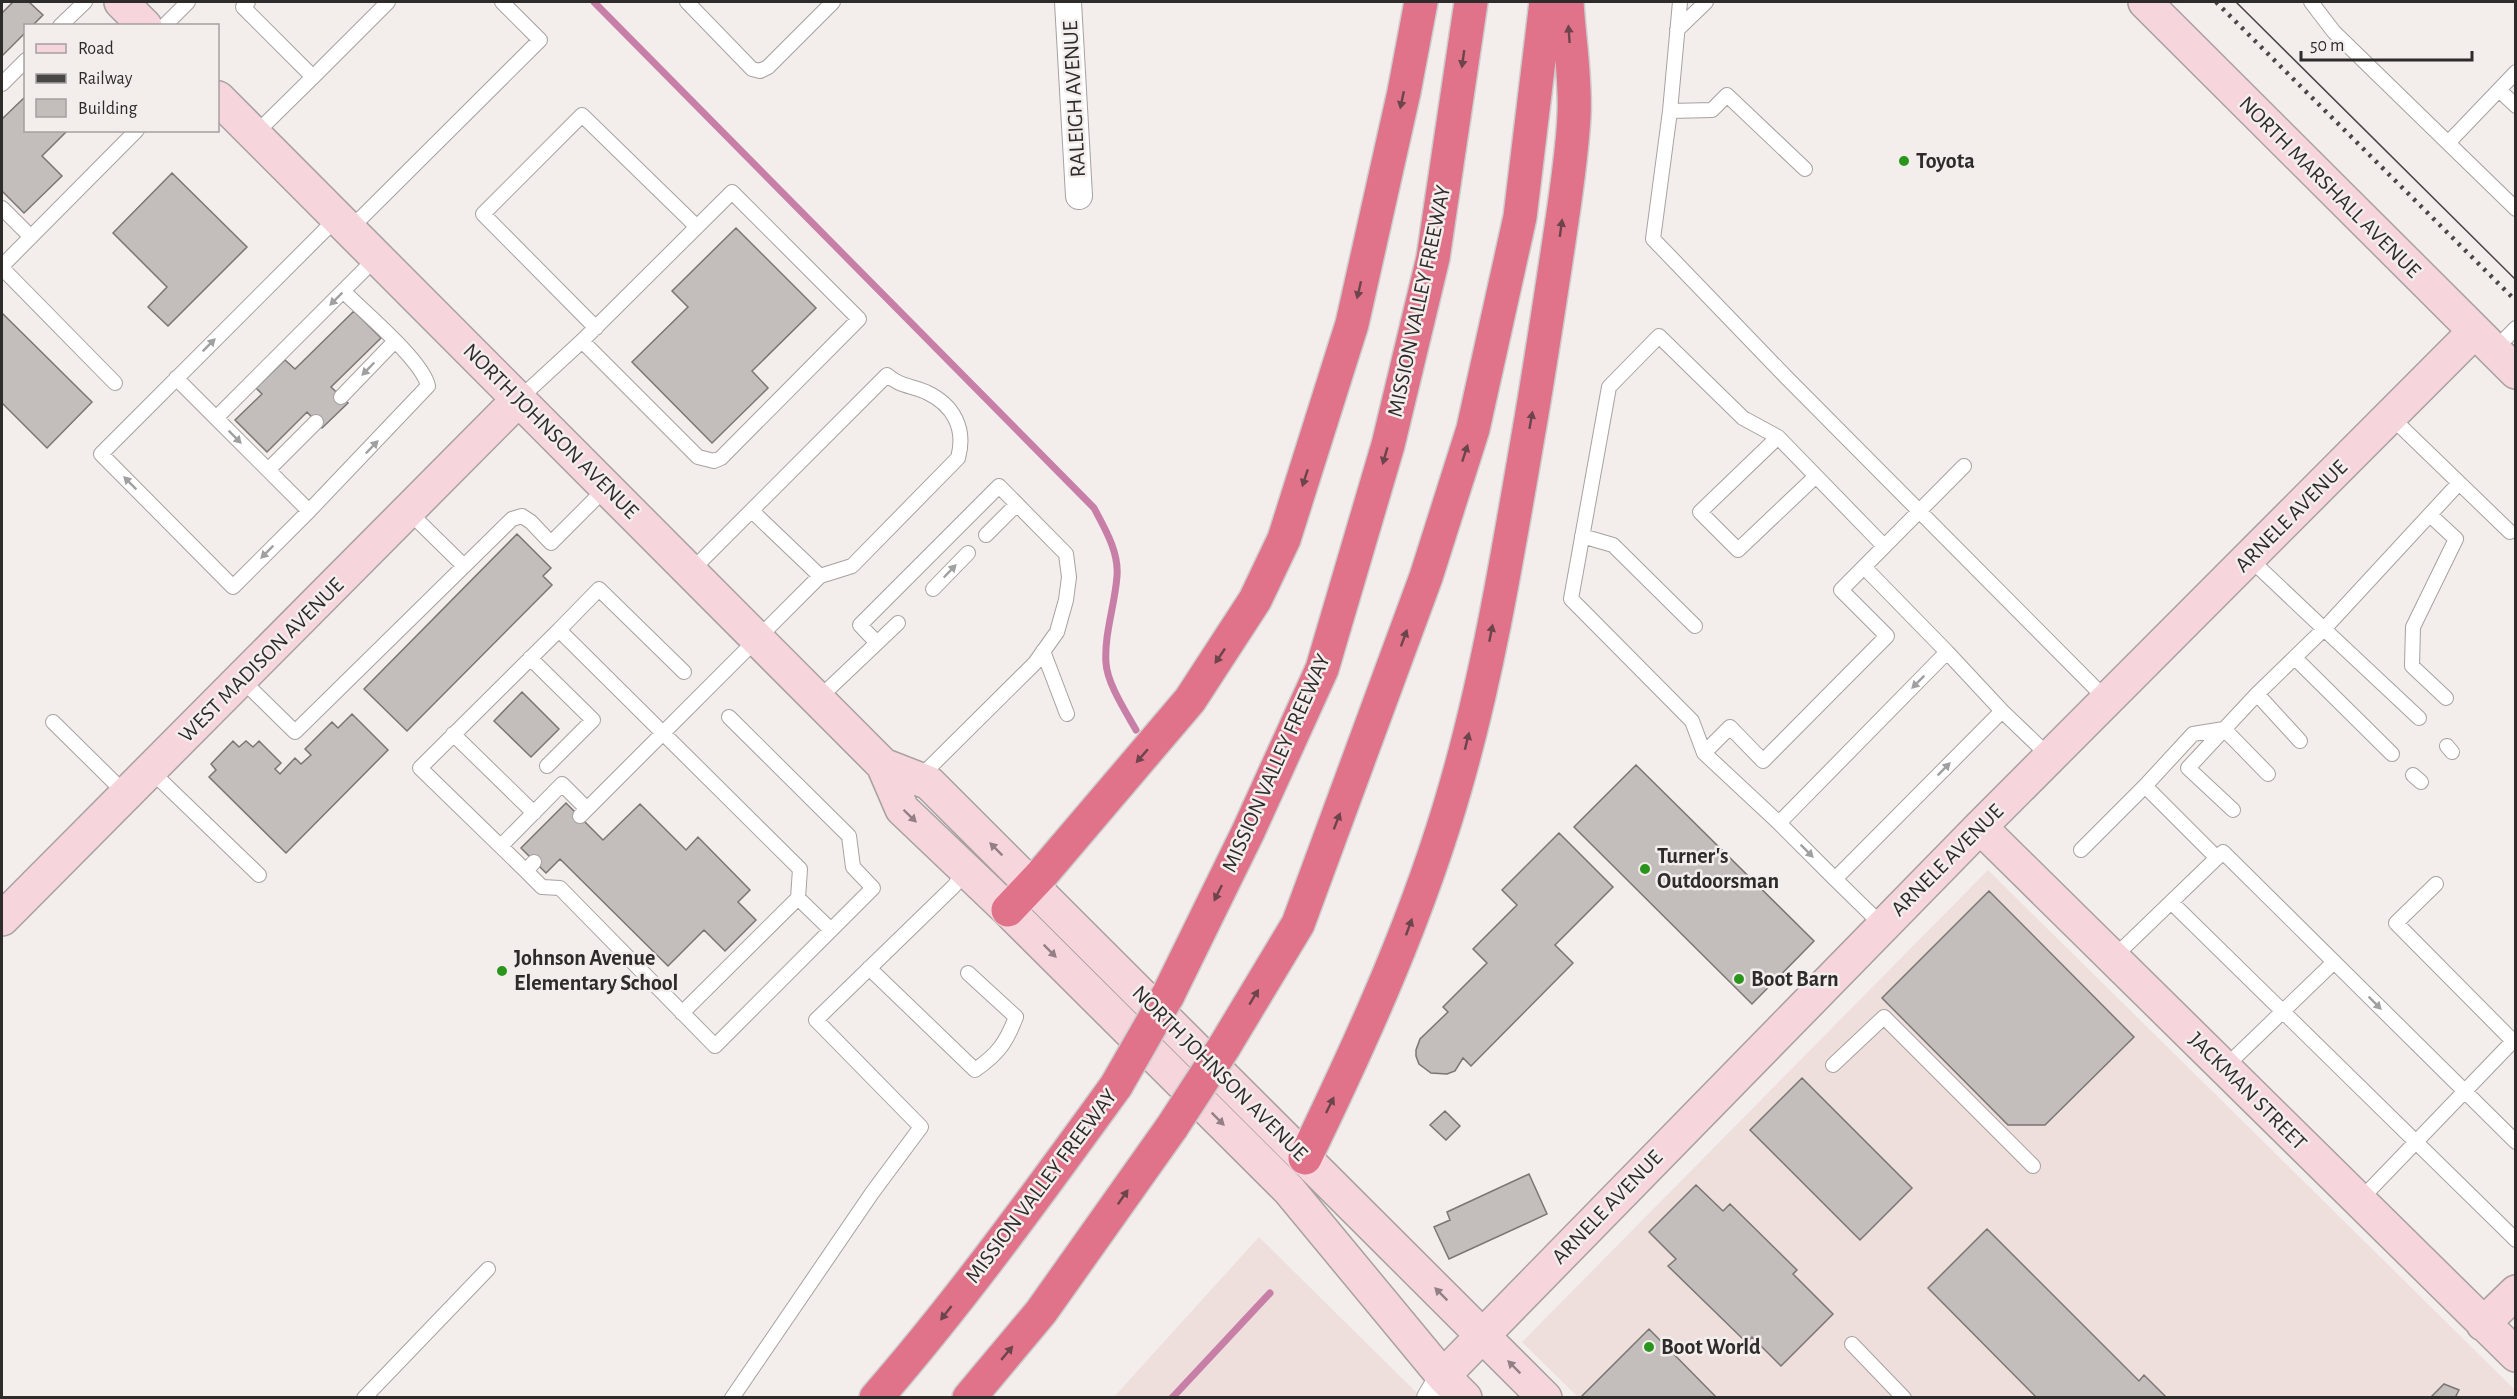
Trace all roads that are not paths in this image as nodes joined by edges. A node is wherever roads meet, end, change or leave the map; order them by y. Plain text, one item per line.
1 (85, 2) edge
2 (121, 2) edge
3 (188, 2) edge
4 (248, 2) edge
5 (388, 2) edge
6 (501, 2) edge
7 (687, 2) edge
8 (833, 2) edge
9 (1068, 2) edge
10 (1421, 2) edge
11 (1471, 2) edge
12 (1546, 2) edge
13 (1567, 2) edge
14 (1680, 2) edge
15 (1706, 2) edge
16 (2145, 2) edge
17 (2311, 2) edge
18 (62, 24) edge
19 (143, 24) edge
20 (166, 24) edge
21 (1677, 30) junction
22 (24, 62) edge
23 (2516, 72) edge
24 (313, 77) junction
25 (2, 84) edge
26 (2499, 90) junction
27 (219, 99) edge
28 (2516, 106) edge
29 (1670, 111) junction
30 (135, 132) edge
31 (254, 135) junction
32 (2448, 143) junction
33 (1805, 169) dead end
34 (1079, 196) dead end
35 (2, 208) edge
36 (2516, 209) edge
37 (343, 224) junction
38 (697, 227) junction
39 (31, 237) junction
40 (377, 257) junction
41 (2, 267) edge
42 (343, 291) junction
43 (596, 328) junction
44 (395, 341) junction
45 (582, 342) junction
46 (2500, 345) edge
47 (176, 378) junction
48 (115, 383) dead end
49 (341, 397) dead end
50 (519, 399) junction
51 (2390, 416) junction
52 (216, 418) junction
53 (316, 422) dead end
54 (1778, 437) junction
55 (1965, 466) dead end
56 (268, 470) junction
57 (1815, 477) junction
58 (2459, 483) junction
59 (607, 487) junction
60 (1017, 504) junction
61 (309, 511) junction
62 (408, 511) junction
63 (752, 511) junction
64 (1919, 511) junction
65 (2430, 515) junction
66 (2510, 532) dead end
67 (986, 535) dead end
68 (1582, 536) junction
69 (1884, 546) junction
70 (968, 553) dead end
71 (2249, 558) junction
72 (463, 565) junction
73 (1864, 567) junction
74 (691, 571) junction
75 (820, 576) junction
76 (933, 589) dead end
77 (898, 622) dead end
78 (1695, 626) dead end
79 (2324, 629) junction
80 (559, 630) junction
81 (757, 638) junction
82 (877, 643) junction
83 (1043, 651) junction
84 (1947, 652) junction
85 (530, 658) junction
86 (2295, 658) junction
87 (684, 672) dead end
88 (241, 680) junction
89 (2257, 694) junction
90 (2446, 698) dead end
91 (818, 699) junction
92 (2107, 700) junction
93 (2002, 711) junction
94 (1067, 714) dead end
95 (729, 717) dead end
96 (2419, 718) dead end
97 (53, 722) dead end
98 (2223, 729) junction
99 (663, 733) junction
100 (453, 734) junction
101 (2300, 741) dead end
102 (1704, 753) junction
103 (2392, 754) dead end
104 (2050, 757) junction
105 (883, 765) junction
106 (547, 766) dead end
107 (150, 770) junction
108 (2268, 774) dead end
109 (918, 780) junction
110 (2145, 786) junction
111 (126, 794) junction
112 (2232, 810) dead end
113 (534, 813) junction
114 (1779, 823) junction
115 (1980, 827) junction
116 (501, 846) junction
117 (2081, 850) dead end
118 (2217, 858) junction
119 (966, 869) junction
120 (259, 875) dead end
121 (1835, 879) junction
122 (2436, 884) dead end
123 (1032, 885) junction
124 (798, 898) junction
125 (2172, 902) junction
126 (1008, 910) junction
127 (2, 919) edge
128 (1883, 926) junction
129 (831, 930) junction
130 (2113, 958) junction
131 (2334, 962) junction
132 (869, 968) junction
133 (968, 973) dead end
134 (2282, 1011) junction
135 (682, 1013) junction
136 (2513, 1045) edge
137 (1833, 1065) dead end
138 (2224, 1068) junction
139 (2465, 1092) junction
140 (2516, 1142) edge
141 (2416, 1143) junction
142 (1305, 1158) junction
143 (2033, 1166) dead end
144 (2359, 1201) junction
145 (2516, 1240) edge
146 (488, 1269) dead end
147 (2516, 1292) edge
148 (2483, 1324) junction
149 (1483, 1336) junction
150 (1852, 1344) dead end
151 (2516, 1355) edge
152 (912, 1356) junction
153 (1446, 1390) edge
154 (364, 1398) edge
155 (732, 1398) edge
156 (854, 1398) edge
157 (876, 1398) edge
158 (969, 1398) edge
159 (1545, 1398) edge
160 (1904, 1398) edge

1 - 18 lane
2 - 19 main road
3 - 20 lane
4 - 24 lane
5 - 24 lane
6 - 37 lane
7 - 8 lane
9 - 34 street, RALEIGH AVENUE
10 -> 123 highway
11 -> 152 highway, MISSION VALLEY FREEWAY, bridge
158 -> 12 highway, bridge
142 -> 13 highway
14 - 21 lane
15 - 21 lane
16 - 46 main road, NORTH MARSHALL AVENUE
17 - 32 lane
21 - 29 lane
22 - 25 lane
23 - 26 lane
24 - 31 lane
26 - 28 lane
26 - 32 lane
27 - 31 main road, NORTH JOHNSON AVENUE
29 - 33 lane
29 - 64 lane
30 - 39 lane
31 - 37 main road, NORTH JOHNSON AVENUE
32 - 36 lane
35 - 39 lane
37 - 40 main road, NORTH JOHNSON AVENUE
47 -> 37 lane
38 - 43 lane
38 - 43 lane
38 - 45 lane
39 - 41 lane
40 - 42 lane
40 - 50 main road, NORTH JOHNSON AVENUE
41 - 48 lane
42 - 44 lane
42 -> 52 lane
43 - 45 lane
44 -> 49 lane
61 -> 44 lane
45 - 50 lane
46 - 51 main road, ARNELE AVENUE
47 - 52 lane
61 -> 47 lane
50 - 59 main road, NORTH JOHNSON AVENUE
50 - 62 main road, WEST MADISON AVENUE
51 - 58 lane
51 - 71 main road, ARNELE AVENUE
52 -> 56 lane
53 - 56 lane
54 - 57 lane
54 - 57 lane
54 - 68 lane
55 - 64 lane
56 - 61 lane
57 - 69 lane
58 - 65 lane
58 - 66 lane
59 - 72 lane
59 - 74 main road, NORTH JOHNSON AVENUE
60 - 67 lane
60 - 82 lane
60 - 83 lane
62 - 72 lane
62 - 88 main road, WEST MADISON AVENUE
63 - 74 lane
63 - 75 lane
63 - 75 lane
64 - 69 lane
64 - 92 lane
65 - 79 lane
65 - 90 lane
68 - 78 lane
68 - 102 lane
69 - 73 lane
76 -> 70 lane
71 - 79 lane
71 - 92 main road, ARNELE AVENUE
72 - 88 lane
73 - 84 lane
73 - 102 lane
74 - 81 main road, NORTH JOHNSON AVENUE
75 - 81 lane
77 - 82 lane
79 - 86 lane
79 - 96 lane
80 - 85 lane
80 - 87 lane
80 - 99 lane
81 - 91 main road, NORTH JOHNSON AVENUE
81 - 99 lane
82 - 91 lane
83 - 94 lane
83 - 109 lane
84 - 93 lane
84 -> 114 lane
85 - 100 lane
85 - 106 lane
86 - 89 lane
86 - 103 lane
88 - 107 main road, WEST MADISON AVENUE
89 - 98 lane
89 - 101 lane
91 - 105 main road, NORTH JOHNSON AVENUE
92 - 104 main road, ARNELE AVENUE
93 - 104 lane
121 -> 93 lane
95 - 129 lane
97 - 111 lane
98 - 108 lane
98 - 110 lane
98 - 112 lane
99 - 113 lane
99 - 124 lane
100 - 113 lane
100 - 116 lane
102 - 114 lane
104 - 115 main road, ARNELE AVENUE
105 - 109 main road, NORTH JOHNSON AVENUE
105 -> 119 main road, NORTH JOHNSON AVENUE
107 - 111 main road, WEST MADISON AVENUE
107 - 120 lane
123 -> 109 main road, NORTH JOHNSON AVENUE
110 - 117 lane
110 - 118 lane
111 - 127 main road, WEST MADISON AVENUE
113 - 116 lane
114 -> 121 lane
115 - 128 main road, ARNELE AVENUE
115 - 130 main road, JACKMAN STREET
116 - 135 lane
118 - 125 lane
118 - 131 lane
119 - 126 main road, NORTH JOHNSON AVENUE
119 - 132 lane
121 - 128 lane
122 - 136 lane
123 - 126 highway
123 - 142 main road, NORTH JOHNSON AVENUE
124 - 129 lane
124 - 135 lane
125 - 130 lane
125 - 134 lane
126 -> 153 main road, NORTH JOHNSON AVENUE
128 - 149 main road, ARNELE AVENUE
129 - 135 lane
130 - 138 main road, JACKMAN STREET
131 - 134 lane
131 -> 139 lane
132 - 133 lane
132 - 155 lane
134 - 138 lane
134 - 141 lane
136 - 139 lane
137 - 143 lane
138 - 144 main road, JACKMAN STREET
139 - 140 lane
139 - 141 lane
141 - 144 lane
141 - 145 lane
149 -> 142 main road, NORTH JOHNSON AVENUE
144 - 148 main road, JACKMAN STREET
146 - 154 lane
147 - 148 main road
148 - 151 main road, JACKMAN STREET
149 - 153 main road, ARNELE AVENUE
159 -> 149 main road, NORTH JOHNSON AVENUE
150 - 160 lane
152 - 156 highway
152 - 157 highway, MISSION VALLEY FREEWAY

